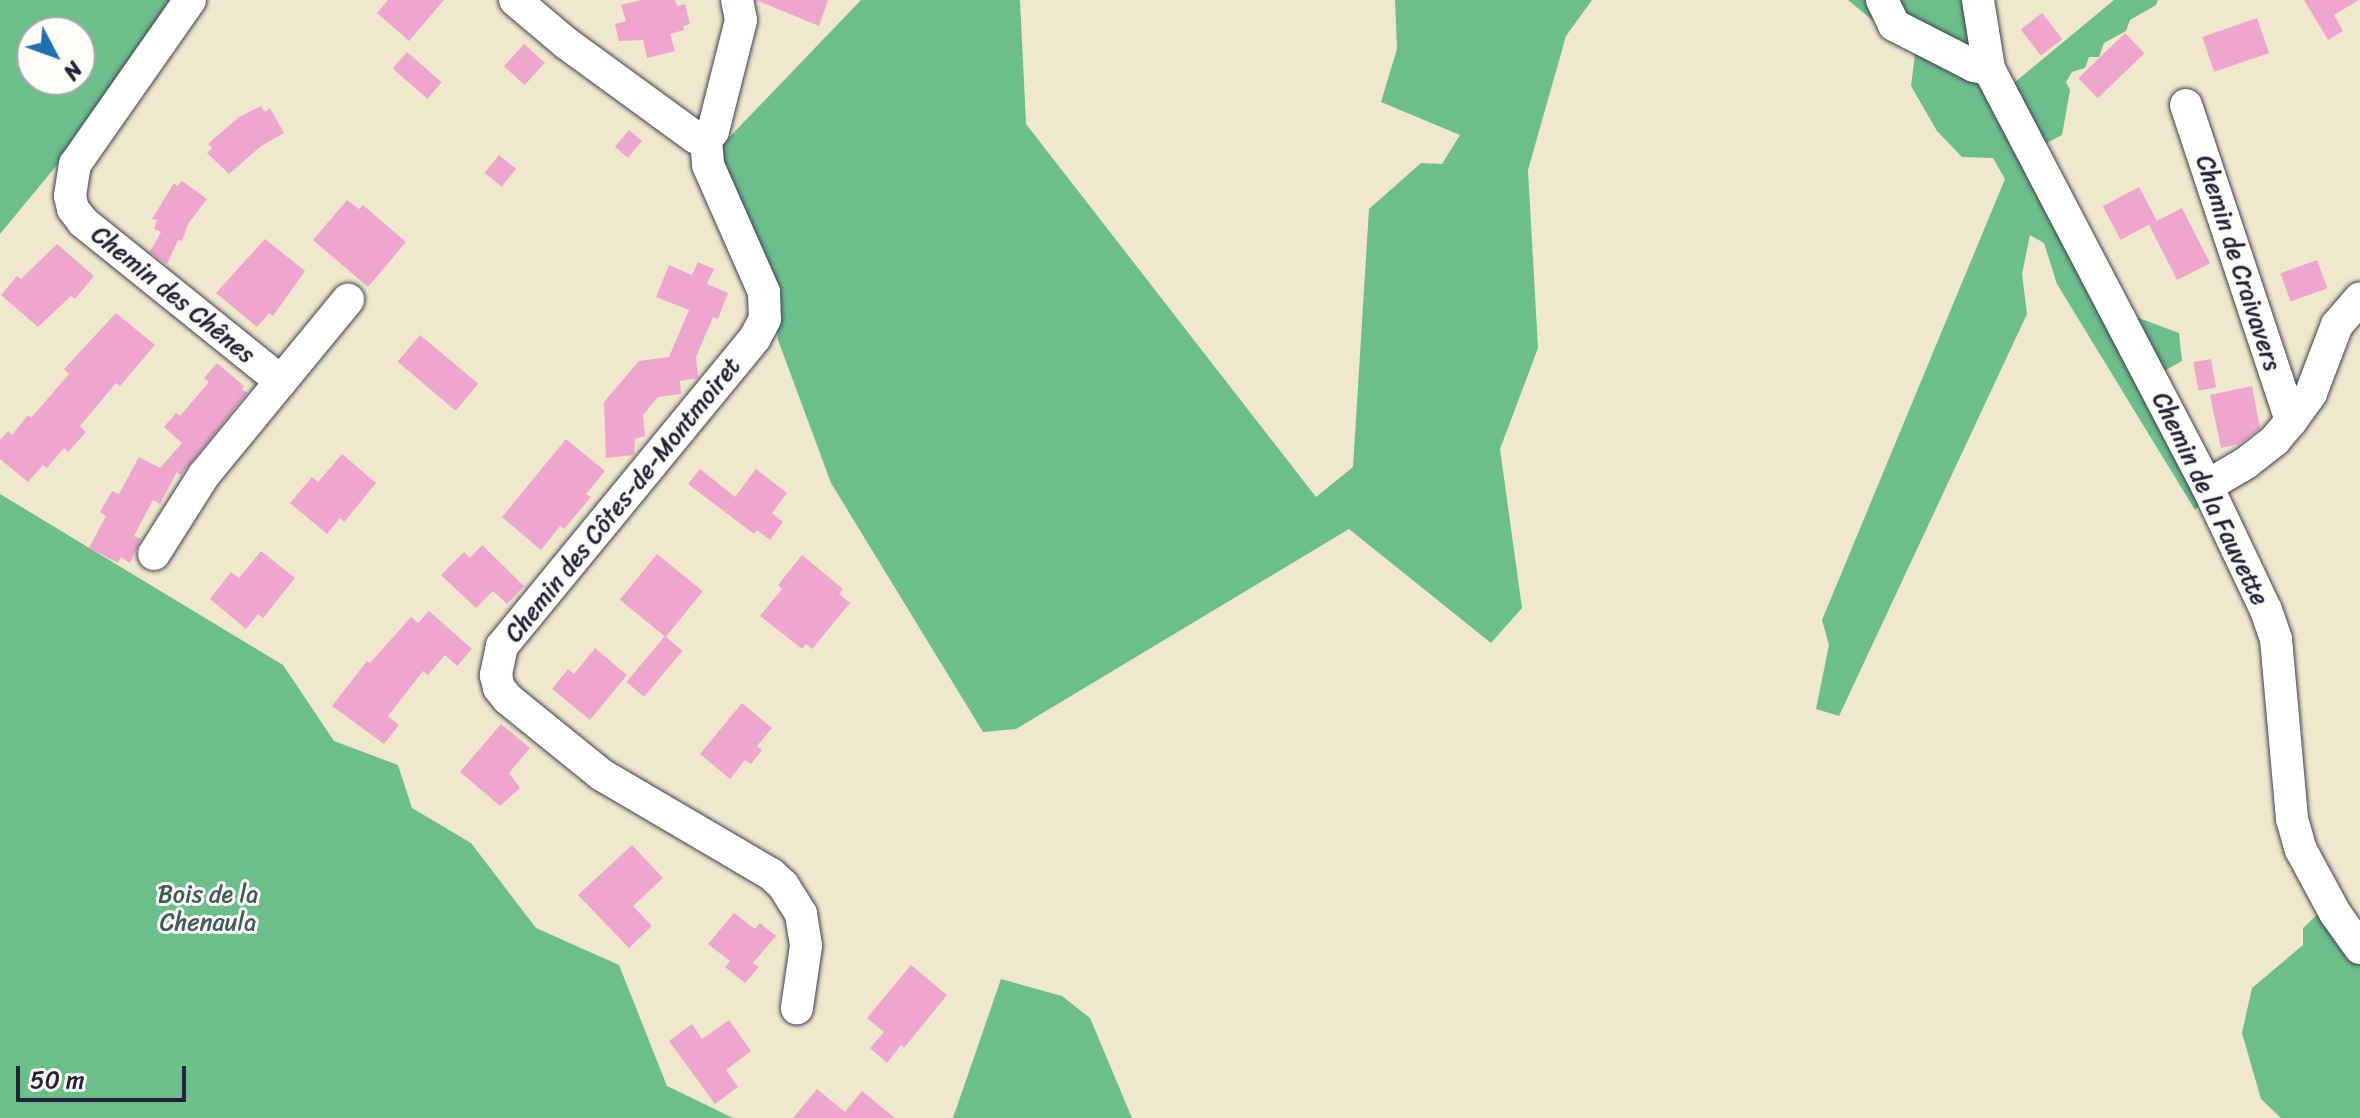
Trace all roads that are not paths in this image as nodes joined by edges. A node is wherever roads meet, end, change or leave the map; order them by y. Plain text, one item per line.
1 (190, 0) edge
2 (515, 0) edge
3 (737, 0) edge
4 (1882, 0) edge
5 (1978, 0) edge
6 (1989, 69) junction
7 (2186, 105) dead end
8 (706, 140) junction
9 (2360, 299) edge
10 (348, 300) dead end
11 (281, 381) junction
12 (2291, 421) junction
13 (2207, 486) junction
14 (154, 554) dead end
15 (2360, 948) edge
16 (797, 1008) dead end

1 - 11 street, Chemin des Chênes
2 - 8 street
3 - 8 street
4 - 6 street
5 - 6 street, Chemin de la Fauvette
6 - 13 street, Chemin de la Fauvette
7 - 12 street, Chemin de Craivavers
8 - 16 street, Chemin des Côtes-de-Montmoiret
9 - 12 street, Chemin de Craivavers
10 - 11 street
11 - 14 street
12 - 13 street, Chemin de Craivavers
13 - 15 street, Chemin de la Fauvette

